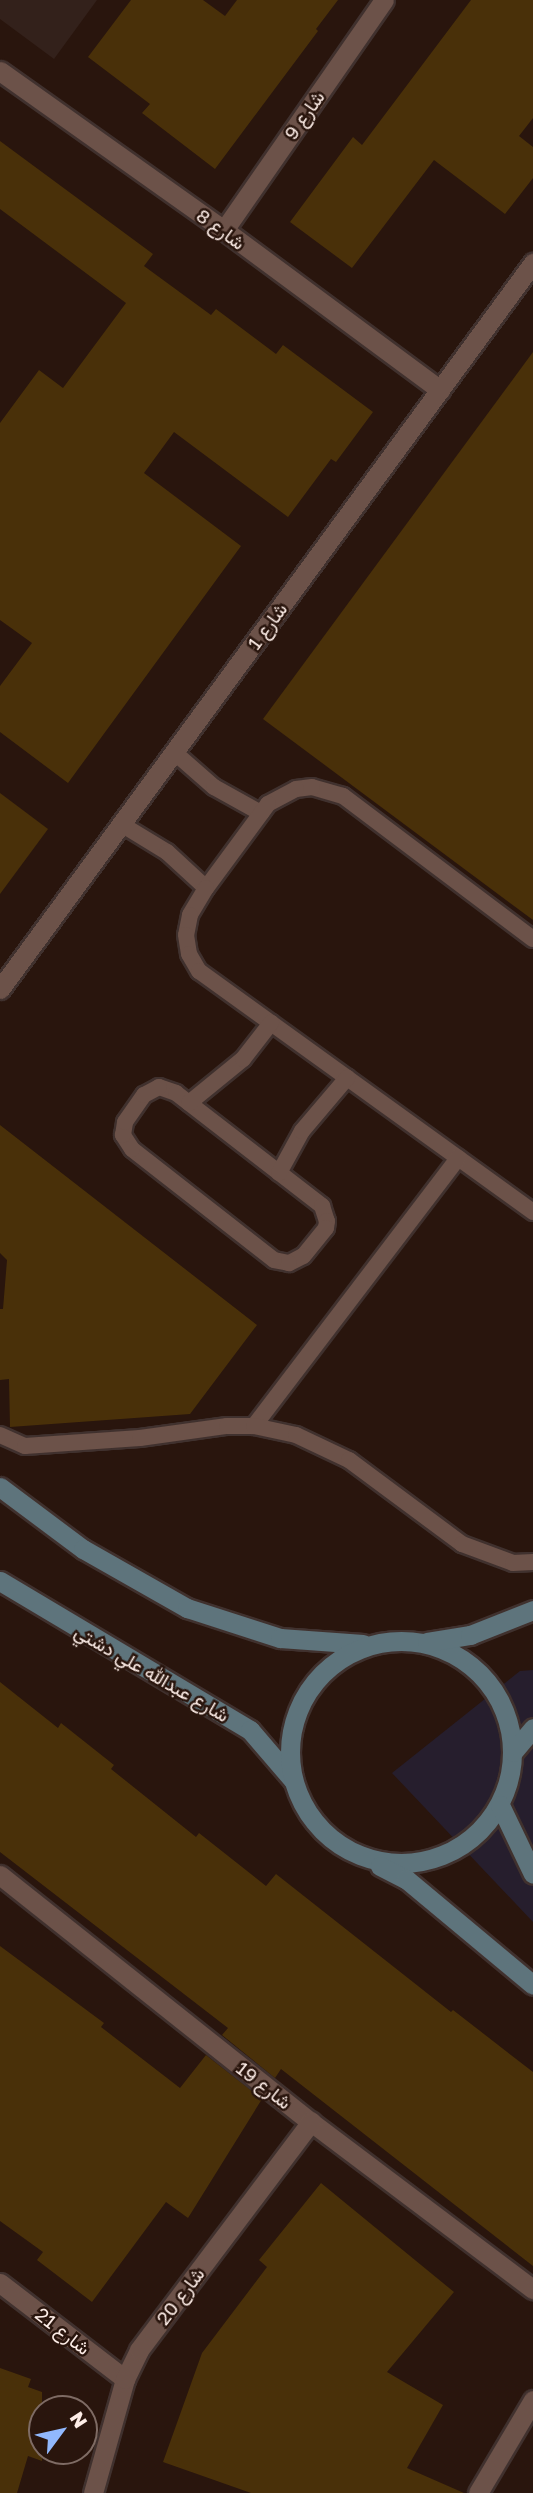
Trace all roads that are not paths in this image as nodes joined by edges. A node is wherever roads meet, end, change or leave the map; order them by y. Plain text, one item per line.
1 (384, 0) edge
2 (0, 71) edge
3 (224, 230) junction
4 (533, 263) edge
5 (440, 390) junction
6 (174, 752) junction
7 (261, 813) junction
8 (121, 824) junction
9 (206, 888) junction
10 (533, 939) edge
11 (0, 989) edge
12 (271, 1023) junction
13 (347, 1078) junction
14 (188, 1103) junction
15 (458, 1158) junction
16 (279, 1173) junction
17 (533, 1212) edge
18 (254, 1426) junction
19 (0, 1435) edge
20 (0, 1487) edge
21 (533, 1562) edge
22 (0, 1581) edge
23 (533, 1610) edge
24 (427, 1642) junction
25 (368, 1644) junction
26 (533, 1728) edge
27 (513, 1752) junction
28 (292, 1779) junction
29 (500, 1805) junction
30 (364, 1858) junction
31 (533, 1874) edge
32 (0, 1875) edge
33 (533, 1985) edge
34 (311, 2122) junction
35 (0, 2283) edge
36 (533, 2289) edge
37 (125, 2379) junction
38 (533, 2400) edge
39 (93, 2493) edge
40 (478, 2493) edge

1 - 3 street, شارع 9
2 - 3 street, شارع 8
3 - 5 street, شارع 8
4 - 5 street, شارع 1
5 - 6 street, شارع 1
6 - 7 lane
6 - 8 street, شارع 1
7 - 9 lane
7 - 10 lane
8 - 9 lane
8 - 11 street, شارع 1
9 - 12 lane
12 - 13 lane
12 - 14 lane
13 - 15 lane
13 - 16 lane
14 - 16 lane
14 - 16 lane
15 - 17 lane
15 - 18 lane
18 - 19 lane
18 - 21 lane
20 - 25 main road
22 - 28 main road, شارع عبدالله علي دشتي
23 - 24 main road
24 - 25 main road
24 - 27 main road
25 - 28 main road
26 - 27 main road
27 - 29 main road
28 - 30 main road
29 - 30 main road
29 - 31 main road
30 - 33 main road
32 - 34 street, شارع 19
34 - 36 street, شارع 19
34 - 37 street, شارع 20
35 - 37 street, شارع 21
37 - 39 street, شارع 20
38 - 40 street

